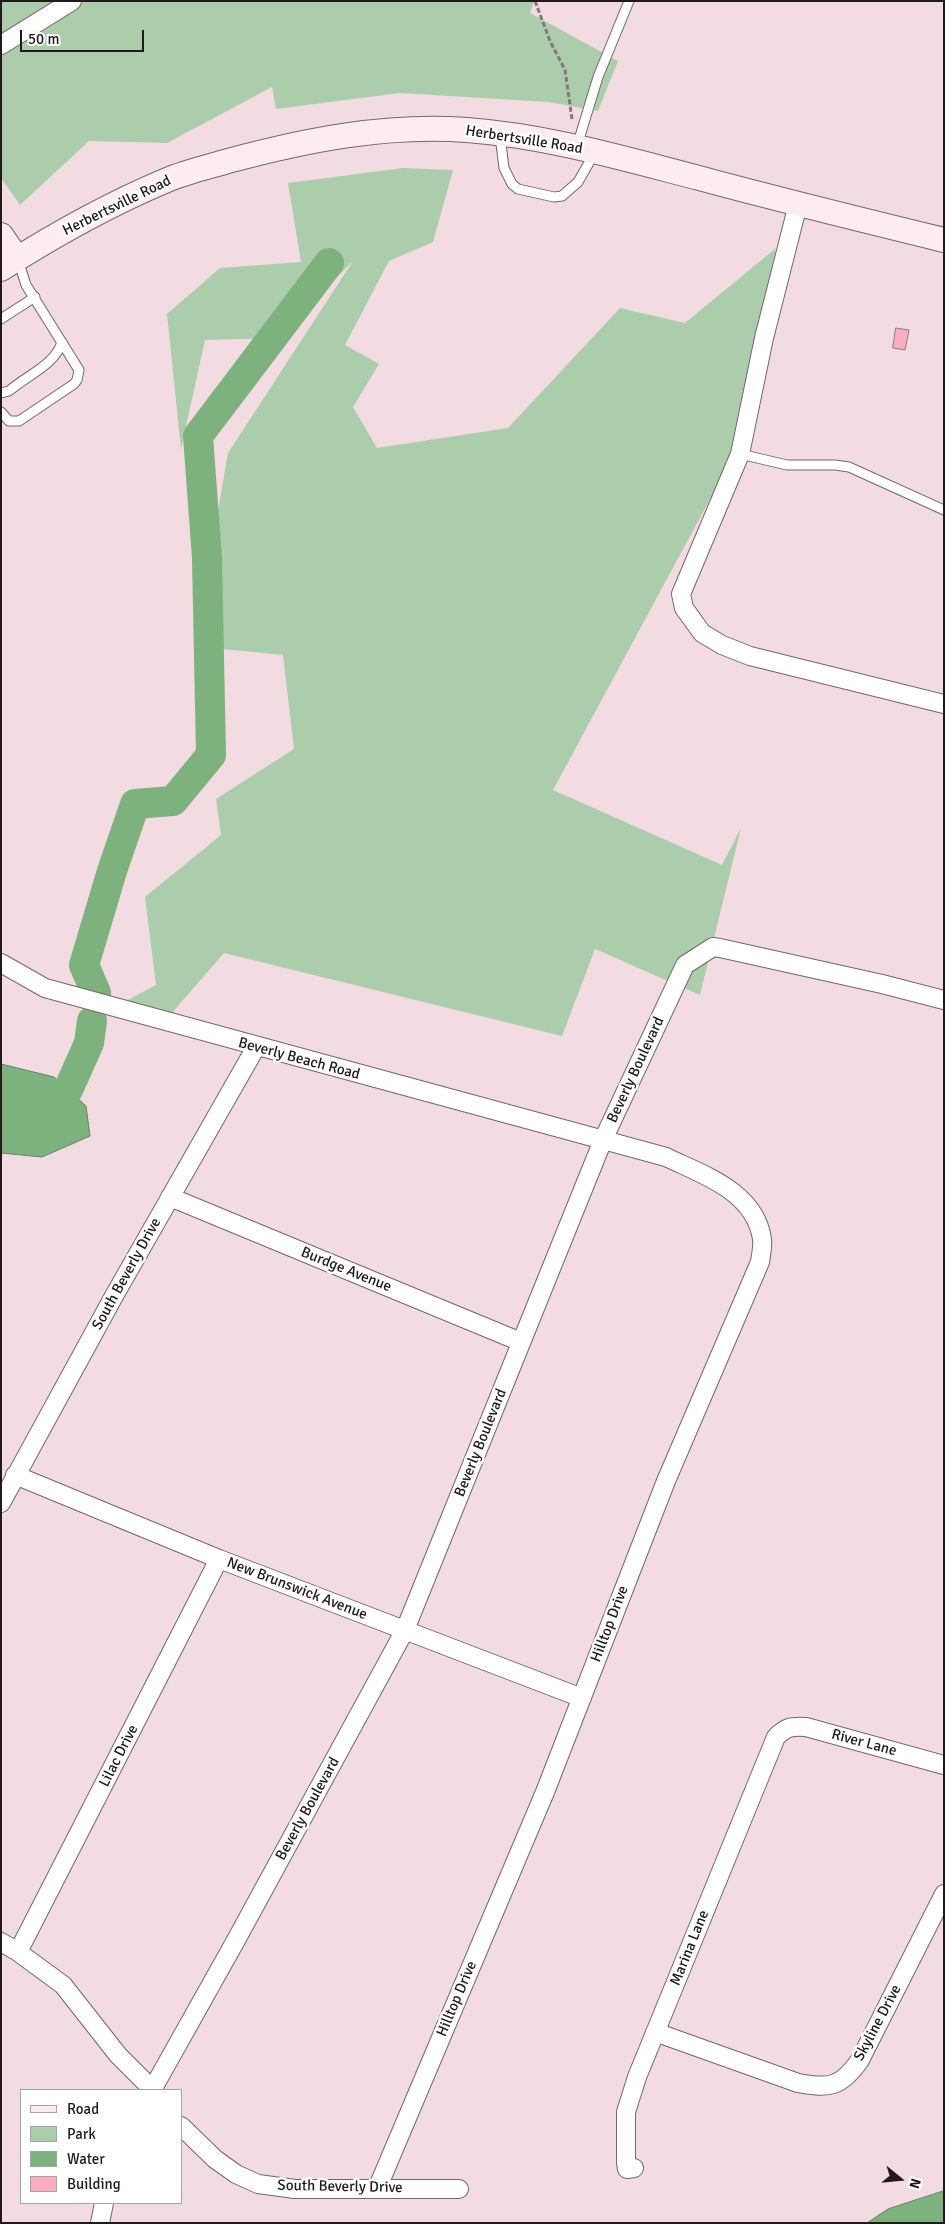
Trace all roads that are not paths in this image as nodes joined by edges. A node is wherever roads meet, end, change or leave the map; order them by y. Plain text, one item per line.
1 (72, 1) edge
2 (629, 1) edge
3 (1, 45) edge
4 (500, 133) junction
5 (586, 149) junction
6 (798, 204) junction
7 (1, 235) edge
8 (944, 240) edge
9 (9, 264) edge
10 (35, 296) junction
11 (1, 319) edge
12 (62, 342) junction
13 (1, 393) edge
14 (1, 412) edge
15 (740, 454) junction
16 (944, 510) edge
17 (943, 704) edge
18 (1, 963) edge
19 (944, 1000) edge
20 (256, 1047) junction
21 (603, 1140) junction
22 (170, 1197) junction
23 (521, 1342) junction
24 (15, 1475) junction
25 (1, 1503) edge
26 (219, 1559) junction
27 (405, 1630) junction
28 (582, 1698) junction
29 (784, 1728) joint
30 (944, 1765) edge
31 (944, 1894) edge
32 (1, 1942) edge
33 (18, 1952) junction
34 (655, 2032) junction
35 (151, 2089) edge
36 (153, 2089) edge
37 (182, 2127) edge
38 (634, 2168) dead end
39 (377, 2189) junction
40 (459, 2189) dead end
41 (104, 2204) edge
42 (100, 2223) edge

1 - 3 street
2 - 5 lane
4 - 5 main road, Herbertsville Road
4 - 5 lane
4 - 9 main road, Herbertsville Road
5 - 6 main road, Herbertsville Road
6 - 8 main road, Herbertsville Road
6 - 15 street
7 - 9 main road
9 - 10 lane
10 - 11 lane
10 - 12 lane
12 - 13 lane
12 - 14 lane
15 - 16 lane
15 - 17 street
18 - 20 street, Beverly Beach Road
19 - 21 street, Beverly Boulevard
20 - 21 street, Beverly Beach Road
20 - 22 street, South Beverly Drive
21 - 23 street, Beverly Boulevard
21 - 28 street, Hilltop Drive
22 - 23 street, Burdge Avenue
22 - 24 street, South Beverly Drive
23 - 27 street, Beverly Boulevard
24 - 25 street, South Beverly Drive
24 - 26 street, New Brunswick Avenue
26 - 27 street, New Brunswick Avenue
26 - 33 street, Lilac Drive
27 - 28 street, New Brunswick Avenue
27 - 36 street, Beverly Boulevard
28 - 39 street, Hilltop Drive
29 - 30 street, River Lane
29 - 34 street, Marina Lane
31 - 34 street, Skyline Drive
32 - 33 street
33 - 35 street
34 - 38 street, Marina Lane
37 - 39 street, South Beverly Drive
39 - 40 street, South Beverly Drive
41 - 42 street

